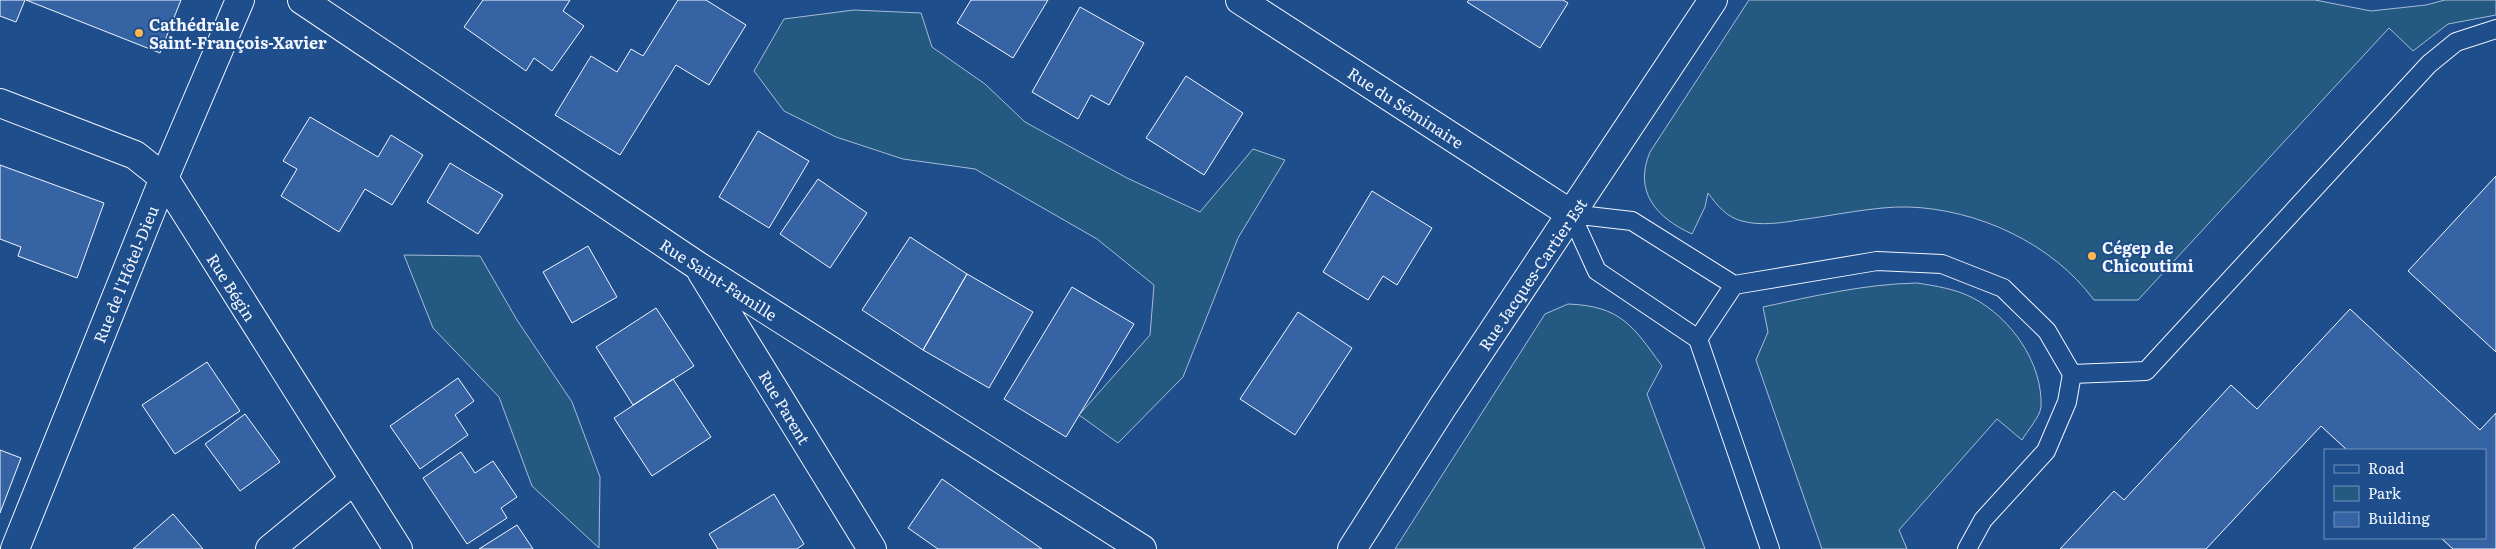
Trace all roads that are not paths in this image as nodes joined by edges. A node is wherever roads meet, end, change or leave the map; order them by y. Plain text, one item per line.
1 (240, 0) edge
2 (302, 0) edge
3 (1240, 0) edge
4 (1713, 0) edge
5 (2496, 29) edge
6 (0, 103) edge
7 (164, 178) junction
8 (1571, 214) junction
9 (698, 266) junction
10 (1734, 285) junction
11 (1698, 339) junction
12 (2072, 374) junction
13 (354, 480) junction
14 (15, 549) edge
15 (270, 549) edge
16 (398, 549) edge
17 (872, 549) edge
18 (1142, 549) edge
19 (1352, 549) edge
20 (1770, 549) edge
21 (1967, 549) edge

1 - 7 street, Rue de l'Hôtel-Dieu
2 - 9 street, Rue Saint-Famille
3 - 8 street, Rue du Séminaire
4 - 8 street, Rue Jacques-Cartier Est
5 - 12 lane
6 - 7 street, Rue Bégin
7 - 13 street, Rue Bégin
7 - 14 street, Rue de l'Hôtel-Dieu
8 - 10 lane
8 - 11 lane
8 - 19 street, Rue Jacques-Cartier Est
9 - 17 street, Rue Parent
9 - 18 street, Rue Saint-Famille
10 - 11 lane
10 - 12 lane
11 - 20 lane
12 - 21 lane
13 - 15 street
13 - 16 street, Rue Bégin

